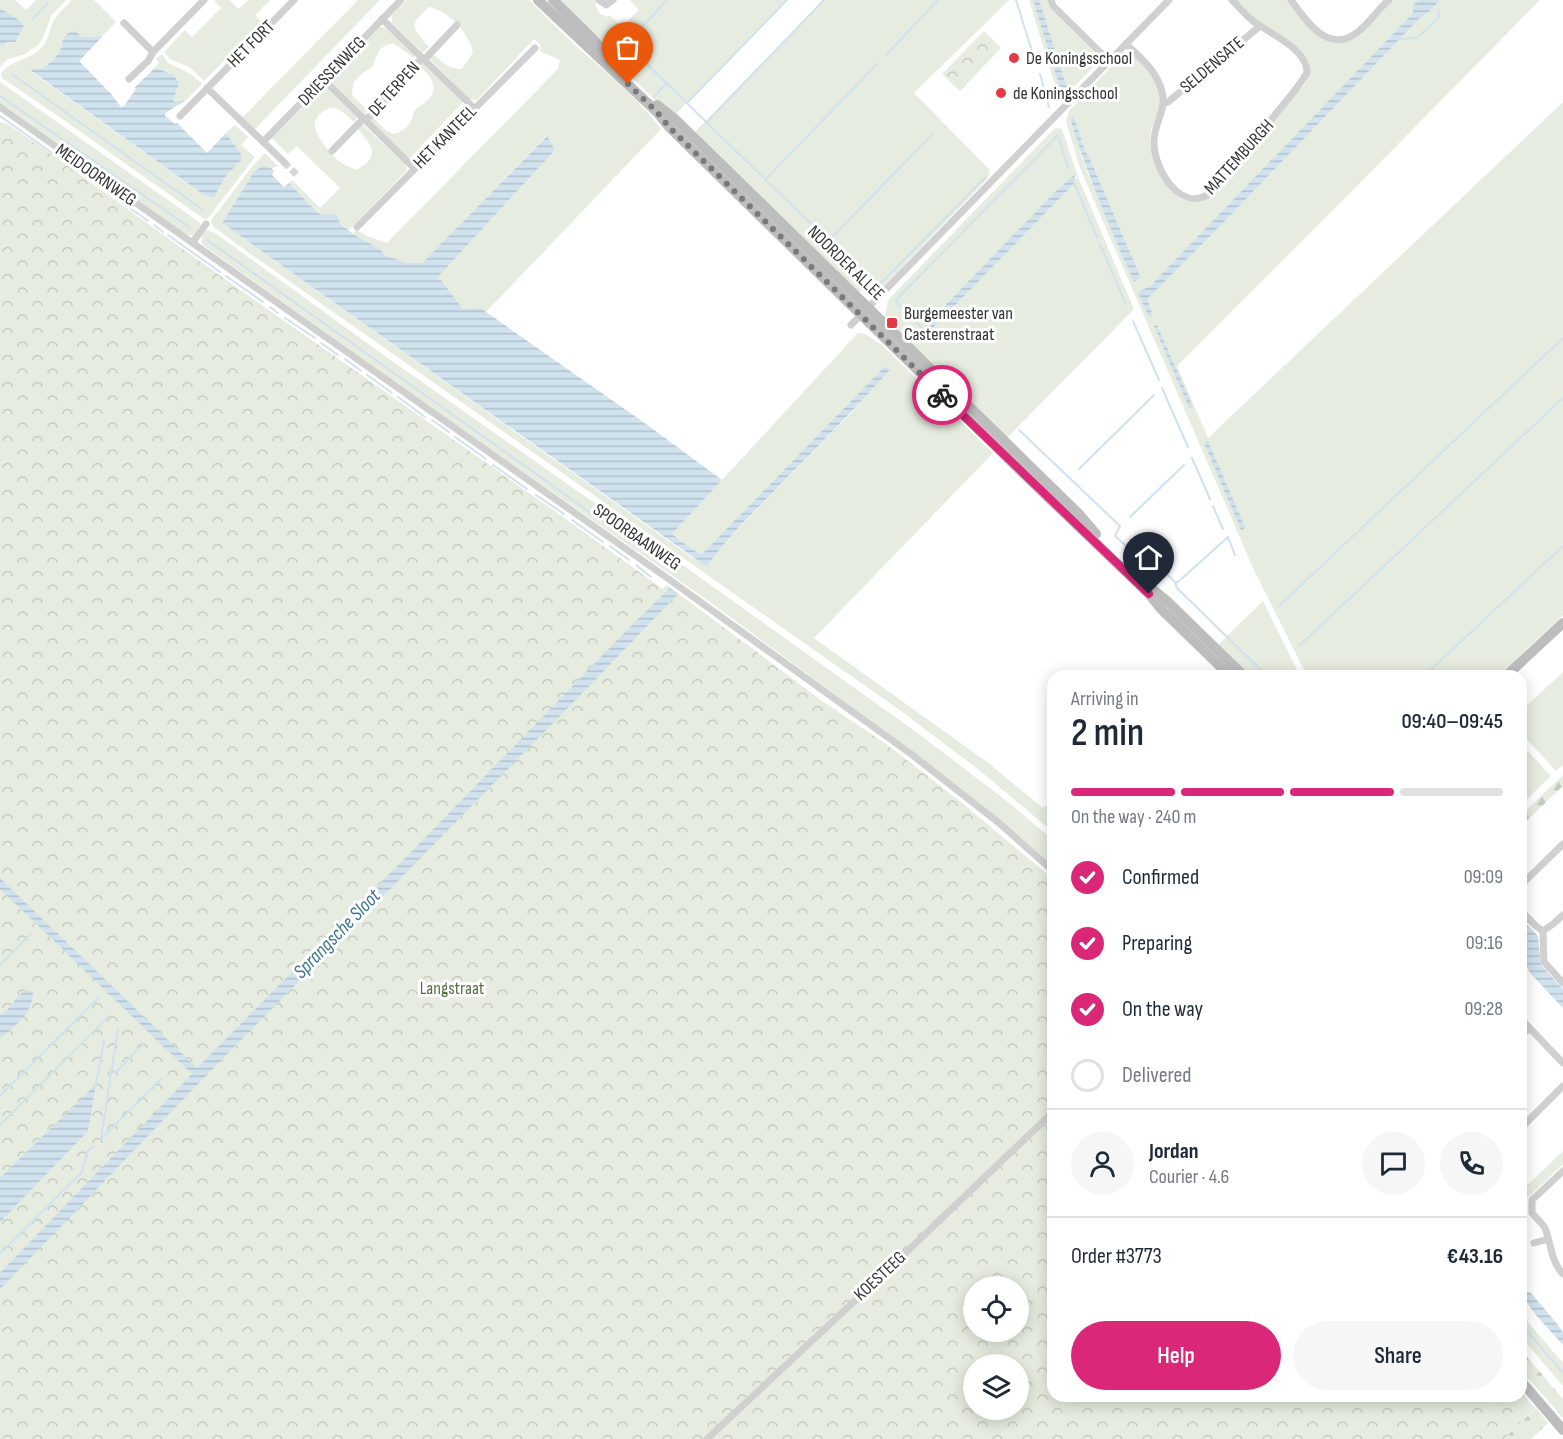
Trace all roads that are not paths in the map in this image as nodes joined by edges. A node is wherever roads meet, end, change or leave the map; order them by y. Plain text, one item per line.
1 (204, 0) edge
2 (294, 0) edge
3 (400, 0) edge
4 (538, 0) edge
5 (553, 0) edge
6 (599, 0) edge
7 (613, 0) edge
8 (1051, 0) edge
9 (1169, 0) edge
10 (1232, 0) edge
11 (1291, 0) edge
12 (1389, 0) edge
13 (382, 19) junction
14 (124, 23) dead end
15 (457, 26) dead end
16 (1260, 26) junction
17 (1126, 44) junction
18 (535, 48) dead end
19 (153, 52) junction
20 (423, 59) junction
21 (1109, 61) junction
22 (129, 79) dead end
23 (323, 79) junction
24 (207, 88) junction
25 (1164, 103) junction
26 (0, 107) edge
27 (474, 108) junction
28 (180, 116) dead end
29 (365, 119) junction
30 (262, 142) junction
31 (332, 151) dead end
32 (284, 162) tunnel mouth
33 (414, 168) junction
34 (206, 224) dead end
35 (357, 227) dead end
36 (193, 242) junction
37 (865, 312) junction
38 (851, 325) dead end
39 (1023, 467) junction
40 (1563, 622) edge
41 (1224, 670) edge
42 (1239, 670) edge
43 (1512, 670) edge
44 (1563, 844) edge
45 (1047, 866) edge
46 (1527, 879) edge
47 (1563, 915) edge
48 (1527, 917) edge
49 (1543, 931) junction
50 (1563, 983) edge
51 (1527, 1026) edge
52 (1529, 1028) joint
53 (1563, 1063) edge
54 (1563, 1086) edge
55 (1047, 1118) edge
56 (1527, 1122) edge
57 (1563, 1171) edge
58 (1548, 1239) junction
59 (1534, 1243) dead end
60 (1562, 1270) edge
61 (1527, 1388) edge
62 (1563, 1430) edge
63 (707, 1439) edge

1 - 19 street
2 - 24 street, HET FORT
3 - 13 street, DRIESSENWEG
4 - 37 street, NOORDER ALLEE
5 - 37 street, NOORDER ALLEE
6 - 7 street
8 - 21 street
9 - 17 street
10 - 16 street, MATTEMBURGH
11 - 12 street
13 - 20 street, DE TERPEN
13 - 23 street, DRIESSENWEG
14 - 19 street
15 - 20 street, DE TERPEN
16 - 25 street, SELDENSATE
16 - 25 street, MATTEMBURGH
17 - 21 street
17 - 25 street
18 - 27 street, HET KANTEEL
19 - 22 street
20 - 27 street, DE TERPEN
20 - 29 street, DE TERPEN
21 - 37 street
23 - 29 street, DE TERPEN
23 - 30 street, DRIESSENWEG
24 - 28 street, HET FORT
24 - 30 street
26 - 36 street, MEIDOORNWEG
27 - 33 street, HET KANTEEL
29 - 31 street, DE TERPEN
29 - 33 street, DE TERPEN
30 - 32 street
33 - 35 street, HET KANTEEL
34 - 36 street
36 - 45 street, SPOORBAANWEG
37 - 38 street
37 - 39 street, NOORDER ALLEE
39 - 41 street, NOORDER ALLEE
39 - 42 street, NOORDER ALLEE
40 - 43 street
44 - 46 street
47 - 49 street
48 - 49 street
49 - 50 street
51 - 52 street
52 - 53 street
54 - 56 street
55 - 63 street, KOESTEEG
57 - 58 street
58 - 59 street
58 - 60 street
61 - 62 street

